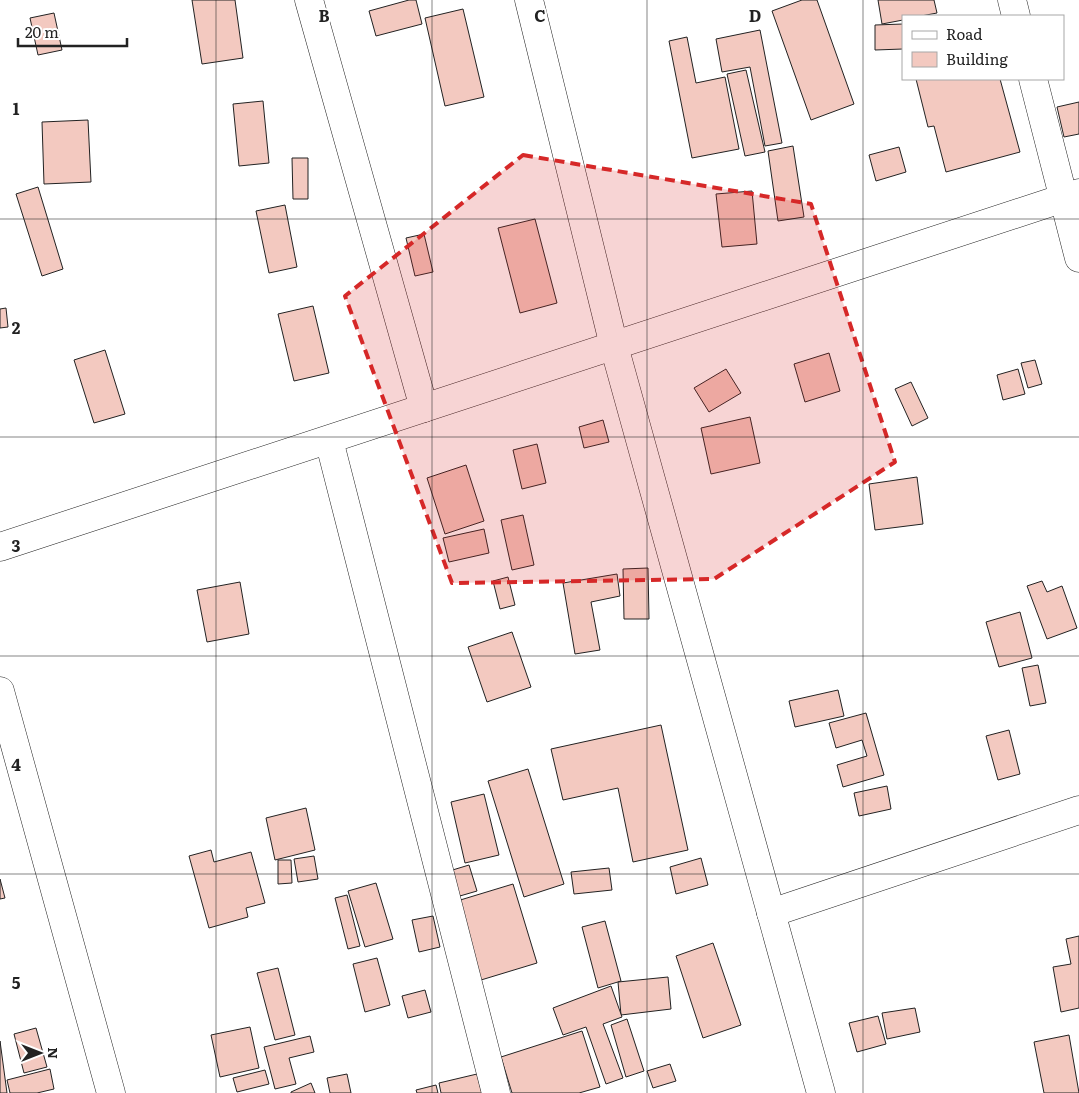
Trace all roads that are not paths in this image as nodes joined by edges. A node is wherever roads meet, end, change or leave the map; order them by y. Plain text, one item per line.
1 (309, 0) edge
2 (529, 0) edge
3 (1012, 0) edge
4 (1016, 15) edge
5 (1033, 80) edge
6 (1072, 196) edge
7 (1079, 258) edge
8 (614, 346) junction
9 (424, 408) junction
10 (329, 440) junction
11 (0, 547) edge
12 (0, 691) edge
13 (1079, 810) edge
14 (771, 913) junction
15 (111, 1093) edge
16 (496, 1093) edge
17 (821, 1093) edge

1 - 9 street
2 - 8 street
3 - 4 street
5 - 6 street
6 - 7 street
6 - 8 street
8 - 9 street
8 - 14 street
9 - 10 street
10 - 11 street
10 - 16 street
12 - 15 street
13 - 14 street
14 - 17 street

